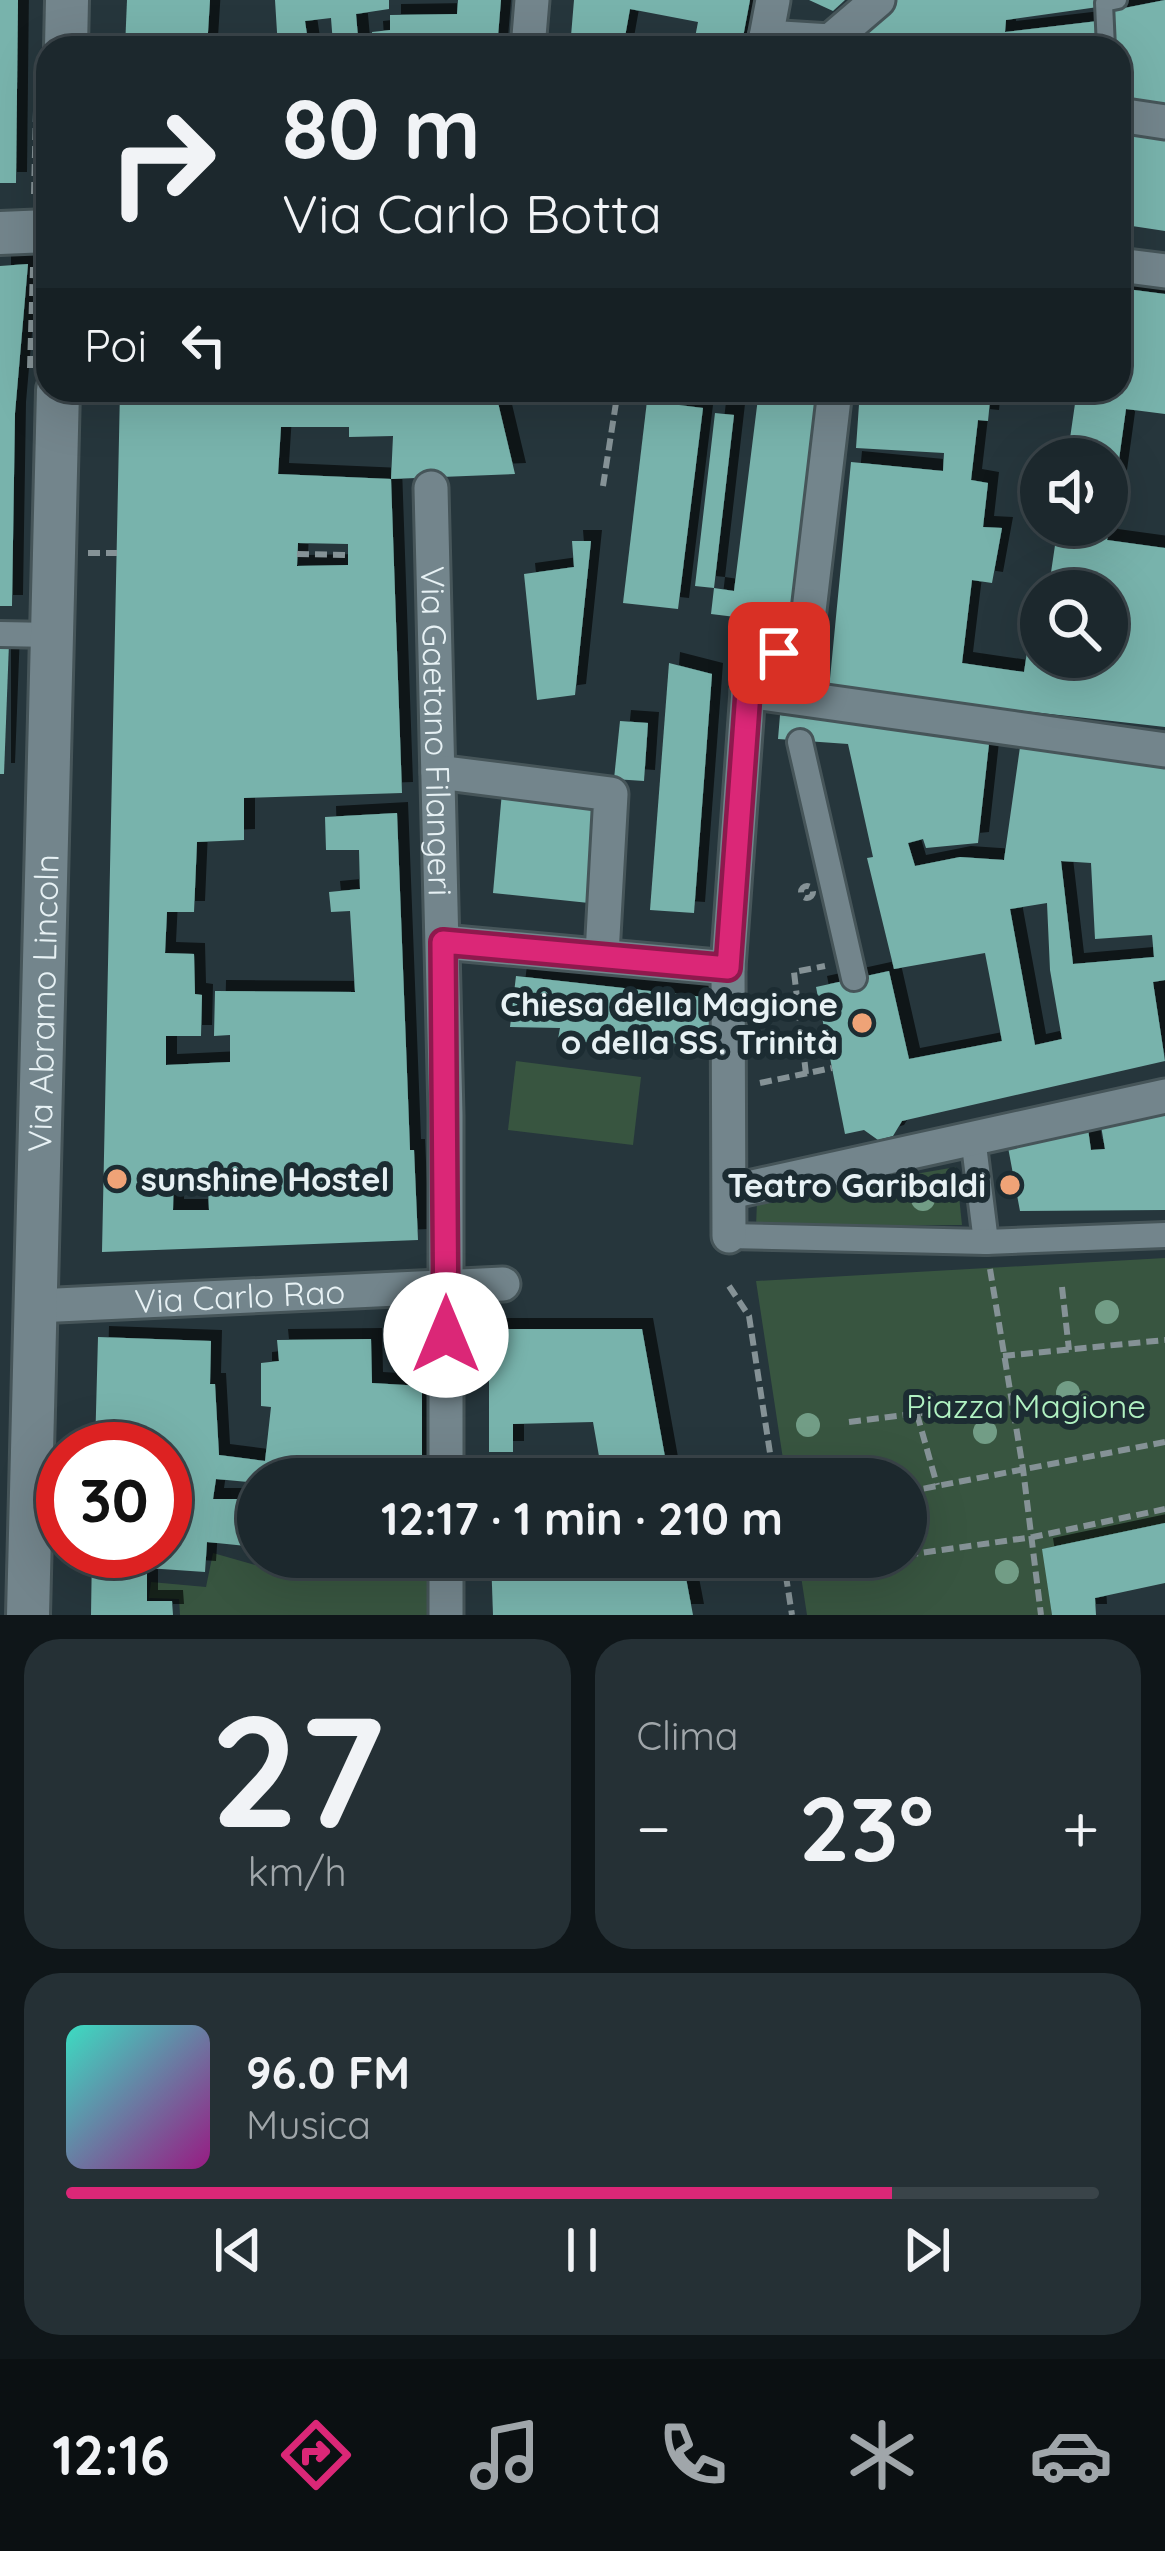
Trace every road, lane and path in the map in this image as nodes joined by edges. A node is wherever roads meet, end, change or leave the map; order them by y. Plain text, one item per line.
1 (67, 0) edge
2 (532, 0) edge
3 (773, 0) edge
4 (878, 0) edge
5 (1118, 0) edge
6 (66, 36) edge
7 (529, 36) edge
8 (766, 36) edge
9 (836, 36) edge
10 (1105, 36) edge
11 (1131, 117) edge
12 (1165, 122) edge
13 (36, 232) edge
14 (0, 233) edge
15 (1131, 267) edge
16 (1165, 271) edge
17 (58, 402) edge
18 (615, 402) edge
19 (834, 402) edge
20 (603, 486) dead end
21 (431, 488) dead end
22 (297, 554) dead end
23 (348, 555) dead end
24 (0, 634) edge
25 (52, 635) junction
26 (748, 692) junction
27 (800, 742) dead end
28 (1165, 750) edge
29 (437, 772) junction
30 (602, 954) junction
31 (443, 959) junction
32 (825, 967) dead end
33 (728, 968) junction
34 (854, 978) dead end
35 (832, 1068) dead end
36 (806, 1074) junction
37 (728, 1085) junction
38 (1165, 1096) edge
39 (973, 1137) junction
40 (730, 1192) junction
41 (1165, 1235) edge
42 (729, 1236) joint
43 (986, 1242) junction
44 (502, 1284) dead end
45 (729, 1286) dead end
46 (446, 1287) junction
47 (1062, 1287) dead end
48 (36, 1306) junction
49 (1165, 1340) edge
50 (1069, 1350) junction
51 (1003, 1356) junction
52 (1010, 1402) junction
53 (917, 1414) junction
54 (849, 1422) dead end
55 (1165, 1442) edge
56 (446, 1458) edge
57 (771, 1458) edge
58 (1023, 1469) junction
59 (938, 1486) junction
60 (927, 1488) edge
61 (1165, 1509) edge
62 (1033, 1537) junction
63 (927, 1552) edge
64 (446, 1578) edge
65 (785, 1578) edge
66 (19, 1587) edge
67 (446, 1615) edge
68 (792, 1615) edge
69 (1041, 1615) edge

1 - 6 street
2 - 7 street
3 - 8 street
4 - 9 street
5 - 10 lane
11 - 12 street
13 - 14 street
15 - 16 street
17 - 25 street, Via Abramo Lincoln
18 - 20 path
19 - 26 street
21 - 29 street, Via Gaetano Filangeri
22 - 23 path
24 - 25 street
25 - 48 street, Via Abramo Lincoln
26 - 28 street
26 - 33 street
27 - 34 street
29 - 30 street
29 - 31 street, Via Gaetano Filangeri
30 - 31 street
30 - 33 street
31 - 46 street
32 - 36 path
33 - 37 street
35 - 36 path
36 - 37 path
37 - 40 street
38 - 39 street
39 - 40 street
39 - 43 street
40 - 42 street
41 - 43 street
42 - 43 street
43 - 51 path
44 - 46 street, Via Carlo Rao
45 - 57 path
46 - 48 street, Via Carlo Rao
46 - 56 street
47 - 50 path
48 - 66 street, Via Abramo Lincoln
49 - 50 path
50 - 51 path
51 - 52 path
52 - 53 path
52 - 58 path
53 - 54 path
53 - 59 path
55 - 58 path
58 - 59 path
58 - 62 path
59 - 60 path
61 - 62 path
62 - 63 path
62 - 69 path
64 - 67 street
65 - 68 path

